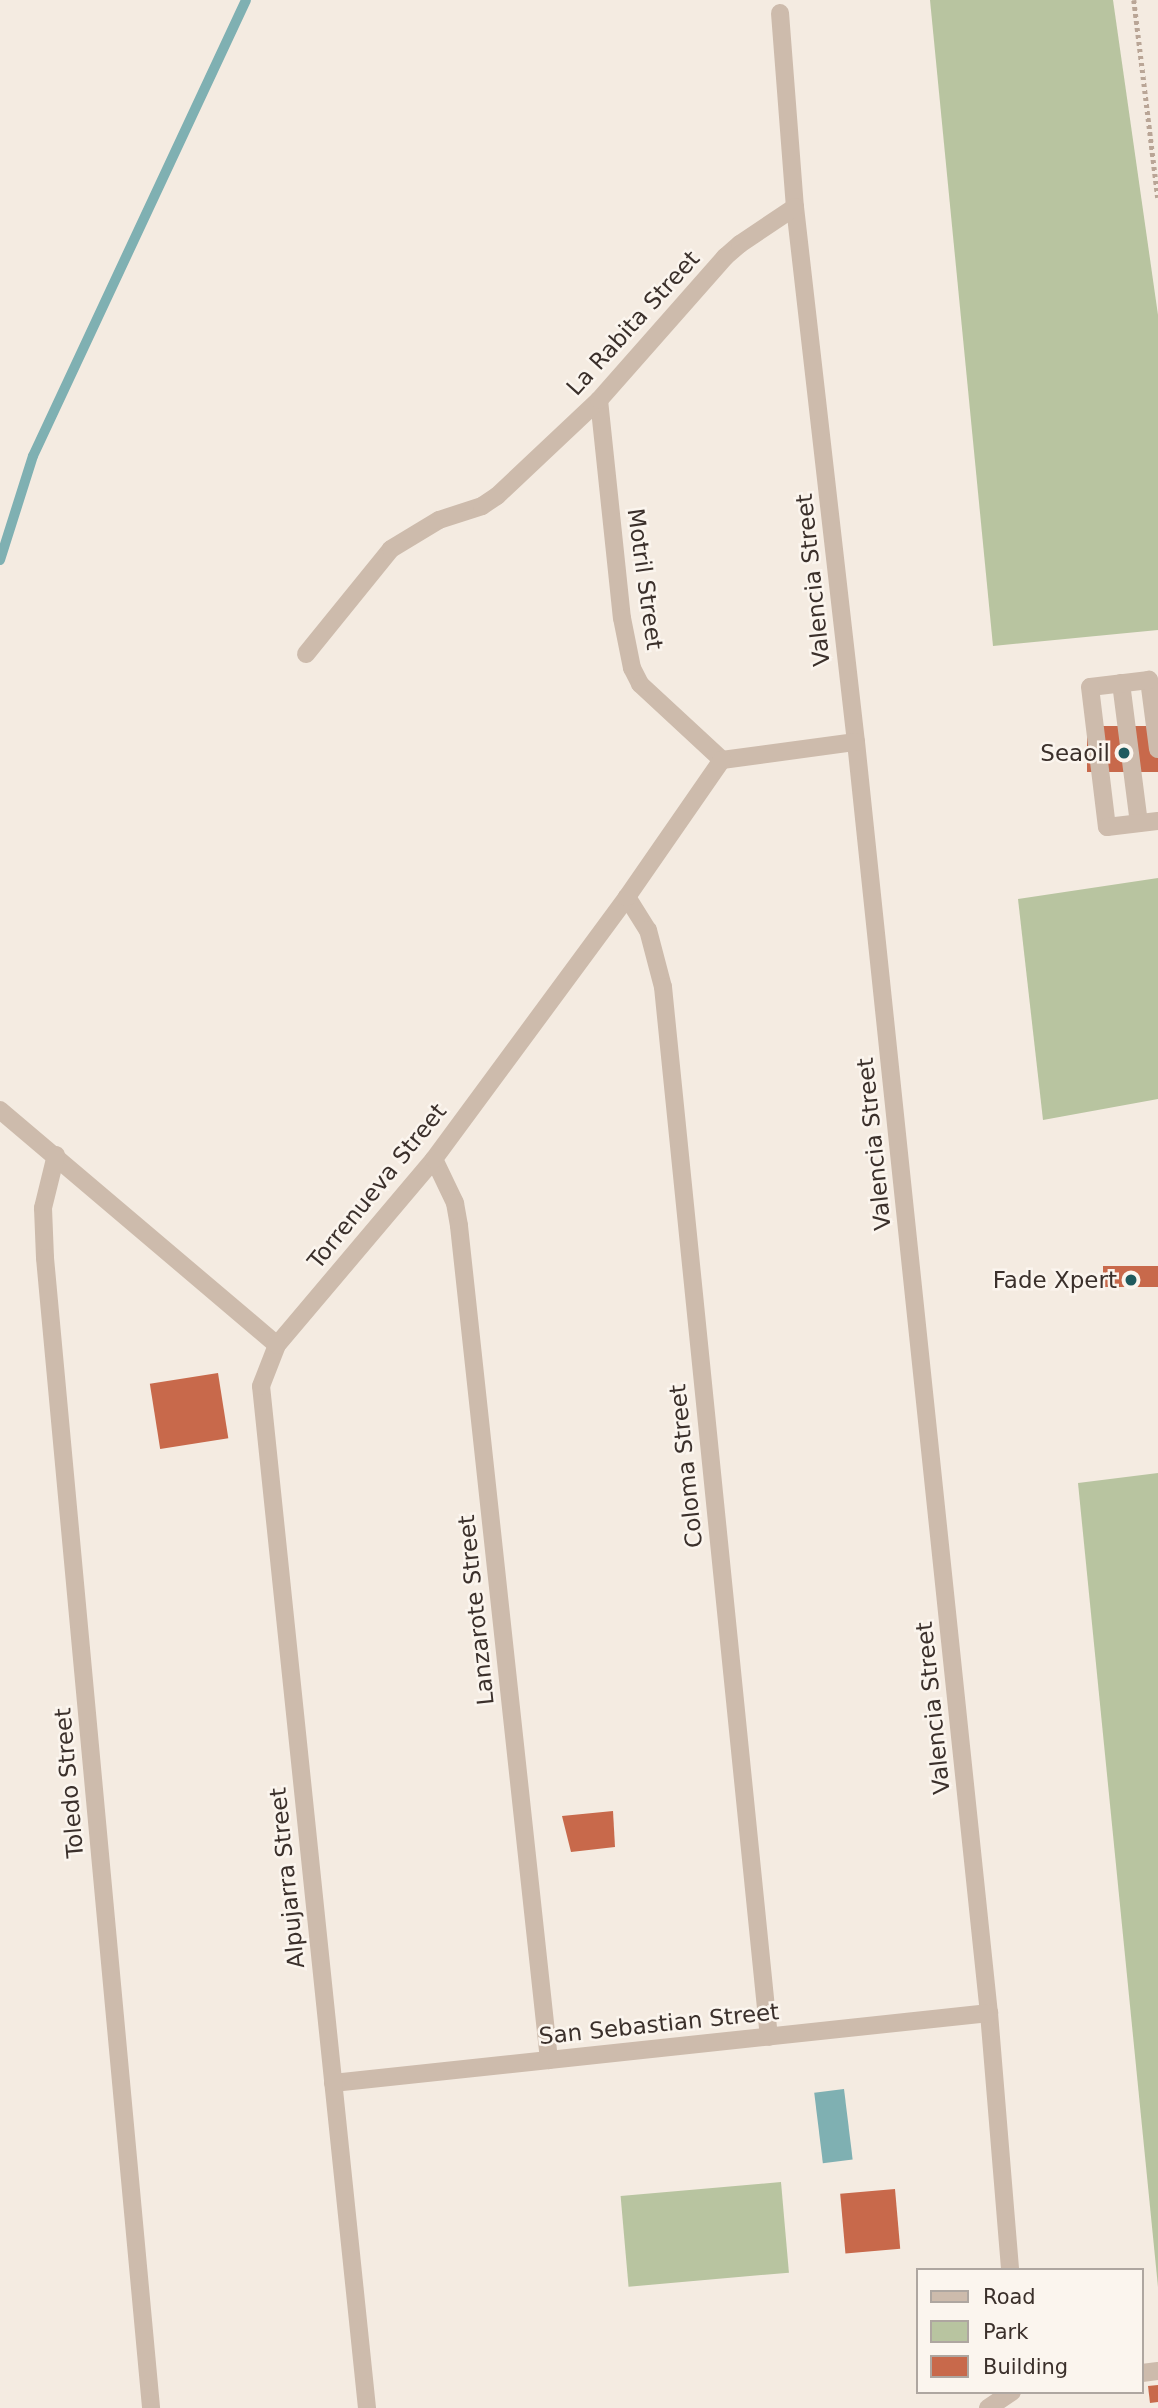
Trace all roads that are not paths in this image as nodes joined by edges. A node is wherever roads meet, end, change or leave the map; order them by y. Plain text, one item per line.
1 (780, 13) dead end
2 (795, 207) junction
3 (599, 400) junction
4 (306, 654) dead end
5 (1154, 678) edge
6 (1121, 683) junction
7 (856, 742) junction
8 (1158, 749) edge
9 (722, 760) junction
10 (1158, 821) edge
11 (1139, 823) junction
12 (627, 897) junction
13 (0, 1110) edge
14 (56, 1155) junction
15 (434, 1159) junction
16 (276, 1345) junction
17 (989, 2013) junction
18 (769, 2037) junction
19 (549, 2060) junction
20 (333, 2083) junction
21 (1010, 2268) edge
22 (1009, 2394) edge
23 (151, 2408) edge
24 (367, 2408) edge
25 (988, 2408) edge

1 - 2 street, Valencia Street
2 - 3 street, La Rabita Street
2 - 7 street, Valencia Street
3 - 4 street, La Rabita Street
3 - 9 street, Motril Street
5 - 6 street
5 - 8 street
6 - 11 street
6 - 11 street
7 - 9 street
7 - 17 street, Valencia Street
9 - 12 street, Torrenueva Street
10 - 11 street
12 - 15 street, Torrenueva Street
12 - 18 street, Coloma Street
13 - 14 street
14 - 16 street
14 - 23 street, Toledo Street
15 - 16 street, Torrenueva Street
15 - 19 street, Lanzarote Street
16 - 20 street, Alpujarra Street
17 - 18 street, San Sebastian Street
17 - 21 street, Valencia Street
18 - 19 street, San Sebastian Street
19 - 20 street, San Sebastian Street
20 - 24 street, Alpujarra Street
22 - 25 street

